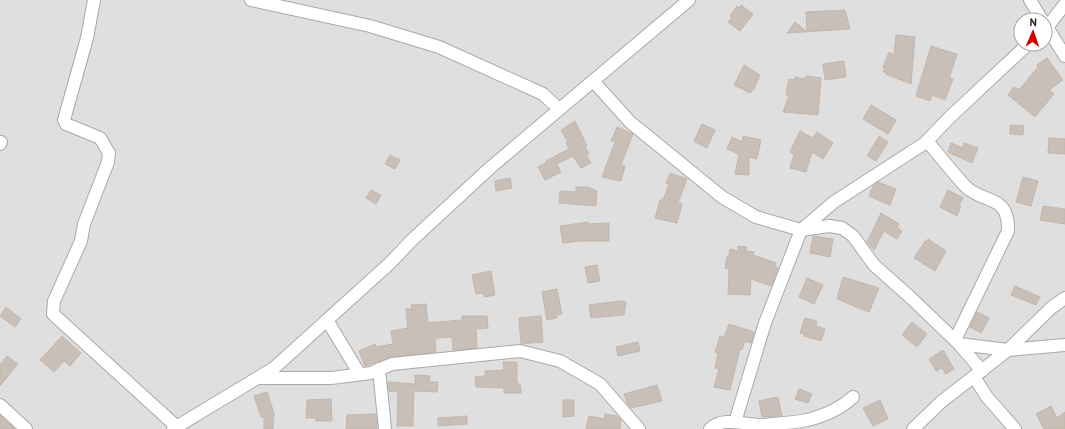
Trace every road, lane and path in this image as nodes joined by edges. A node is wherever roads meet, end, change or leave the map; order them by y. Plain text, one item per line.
1 (94, 0) edge
2 (251, 0) edge
3 (689, 0) edge
4 (1030, 0) edge
5 (1065, 4) edge
6 (1037, 12) edge
7 (1053, 17) edge
8 (1053, 38) edge
9 (1019, 52) edge
10 (1065, 56) edge
11 (594, 82) junction
12 (559, 109) junction
13 (928, 140) junction
14 (801, 230) junction
15 (1065, 298) edge
16 (327, 320) junction
17 (957, 342) junction
18 (1065, 345) edge
19 (1008, 350) junction
20 (379, 369) junction
21 (360, 373) junction
22 (978, 374) junction
23 (257, 378) junction
24 (854, 397) dead end
25 (0, 405) edge
26 (735, 422) junction
27 (175, 428) edge
28 (26, 429) edge
29 (385, 429) edge
30 (639, 429) edge
31 (710, 429) edge
32 (913, 429) edge
33 (1015, 429) edge

1 - 27 street
2 - 12 street
3 - 11 street
4 - 6 street
5 - 7 street
8 - 10 street
9 - 13 street
11 - 12 street
11 - 14 street
12 - 16 street
13 - 14 street
13 - 17 street
14 - 17 street
14 - 26 street
15 - 19 street
16 - 21 street
16 - 23 street
17 - 19 street
17 - 22 street
18 - 19 street
19 - 22 street
20 - 21 street
20 - 29 street
20 - 30 street
21 - 23 street
22 - 32 street
22 - 33 street
23 - 27 street
24 - 26 street
25 - 28 street
26 - 31 street

